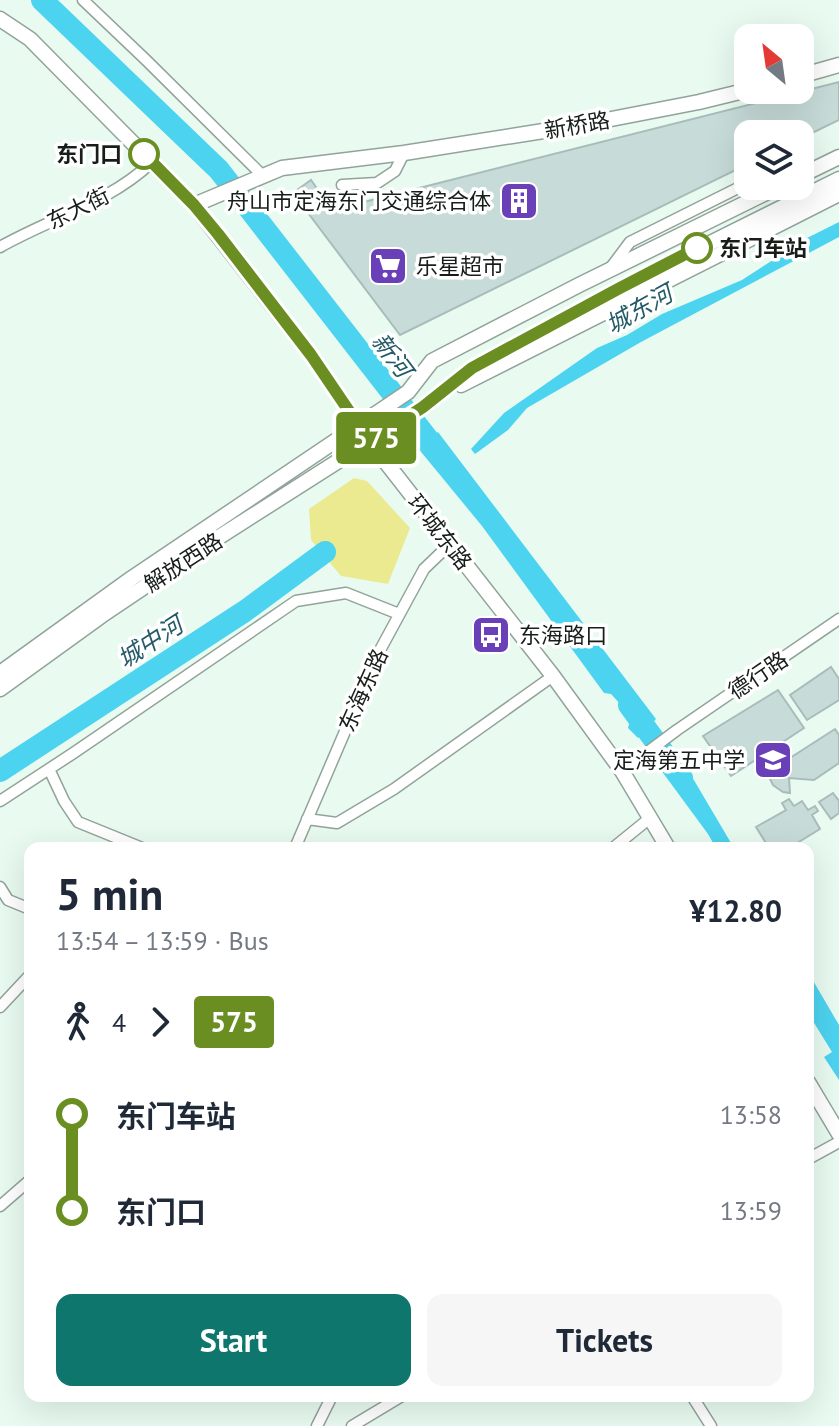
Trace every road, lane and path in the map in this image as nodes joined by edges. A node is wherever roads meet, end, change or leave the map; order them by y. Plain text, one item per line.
1 (83, 0) edge
2 (0, 19) edge
3 (839, 65) edge
4 (814, 72) edge
5 (734, 93) edge
6 (404, 153) junction
7 (839, 157) edge
8 (152, 162) junction
9 (814, 170) edge
10 (262, 175) junction
11 (839, 179) edge
12 (342, 185) dead end
13 (734, 190) edge
14 (839, 194) edge
15 (752, 200) edge
16 (194, 205) junction
17 (0, 247) edge
18 (609, 272) junction
19 (618, 289) junction
20 (426, 404) junction
21 (359, 427) junction
22 (370, 442) junction
23 (450, 544) junction
24 (399, 614) junction
25 (839, 619) edge
26 (0, 673) edge
27 (553, 676) junction
28 (0, 689) edge
29 (49, 769) junction
30 (622, 771) junction
31 (0, 801) edge
32 (650, 818) junction
33 (307, 819) junction
34 (127, 842) edge
35 (297, 842) edge
36 (620, 842) edge
37 (664, 842) edge
38 (0, 887) edge
39 (24, 907) edge
40 (24, 981) edge
41 (0, 1007) edge
42 (814, 1092) edge
43 (839, 1134) edge
44 (839, 1142) edge
45 (814, 1156) edge
46 (24, 1185) edge
47 (0, 1206) edge
48 (329, 1402) edge
49 (392, 1402) edge
50 (696, 1402) edge
51 (317, 1426) edge
52 (352, 1426) edge
53 (711, 1426) edge

1 - 10 street
2 - 8 street, 环城东路
3 - 4 street
5 - 6 street, 新桥路
6 - 10 street, 新桥路
6 - 12 street
7 - 9 street
8 - 16 street, 环城东路
8 - 17 street, 东大街
10 - 16 street, 新桥路
11 - 19 street
13 - 18 street
14 - 20 street
15 - 18 street
16 - 21 street, 环城东路
18 - 19 street
18 - 21 street
19 - 20 street
20 - 22 street, 解放西路
21 - 22 street, 环城东路
21 - 26 street
22 - 23 street, 环城东路
22 - 28 street, 解放西路
23 - 24 street, 东海东路
23 - 27 street, 环城东路
24 - 29 street
24 - 33 street, 东海东路
25 - 30 street, 德行路
27 - 30 street, 环城东路
27 - 33 street
29 - 31 street
29 - 34 street
30 - 32 street, 环城东路
32 - 36 street
32 - 37 street, 环城东路
33 - 35 street, 东海东路
38 - 39 street
40 - 41 street
42 - 43 street
44 - 45 street
46 - 47 street
48 - 51 street
49 - 52 street
50 - 53 street

